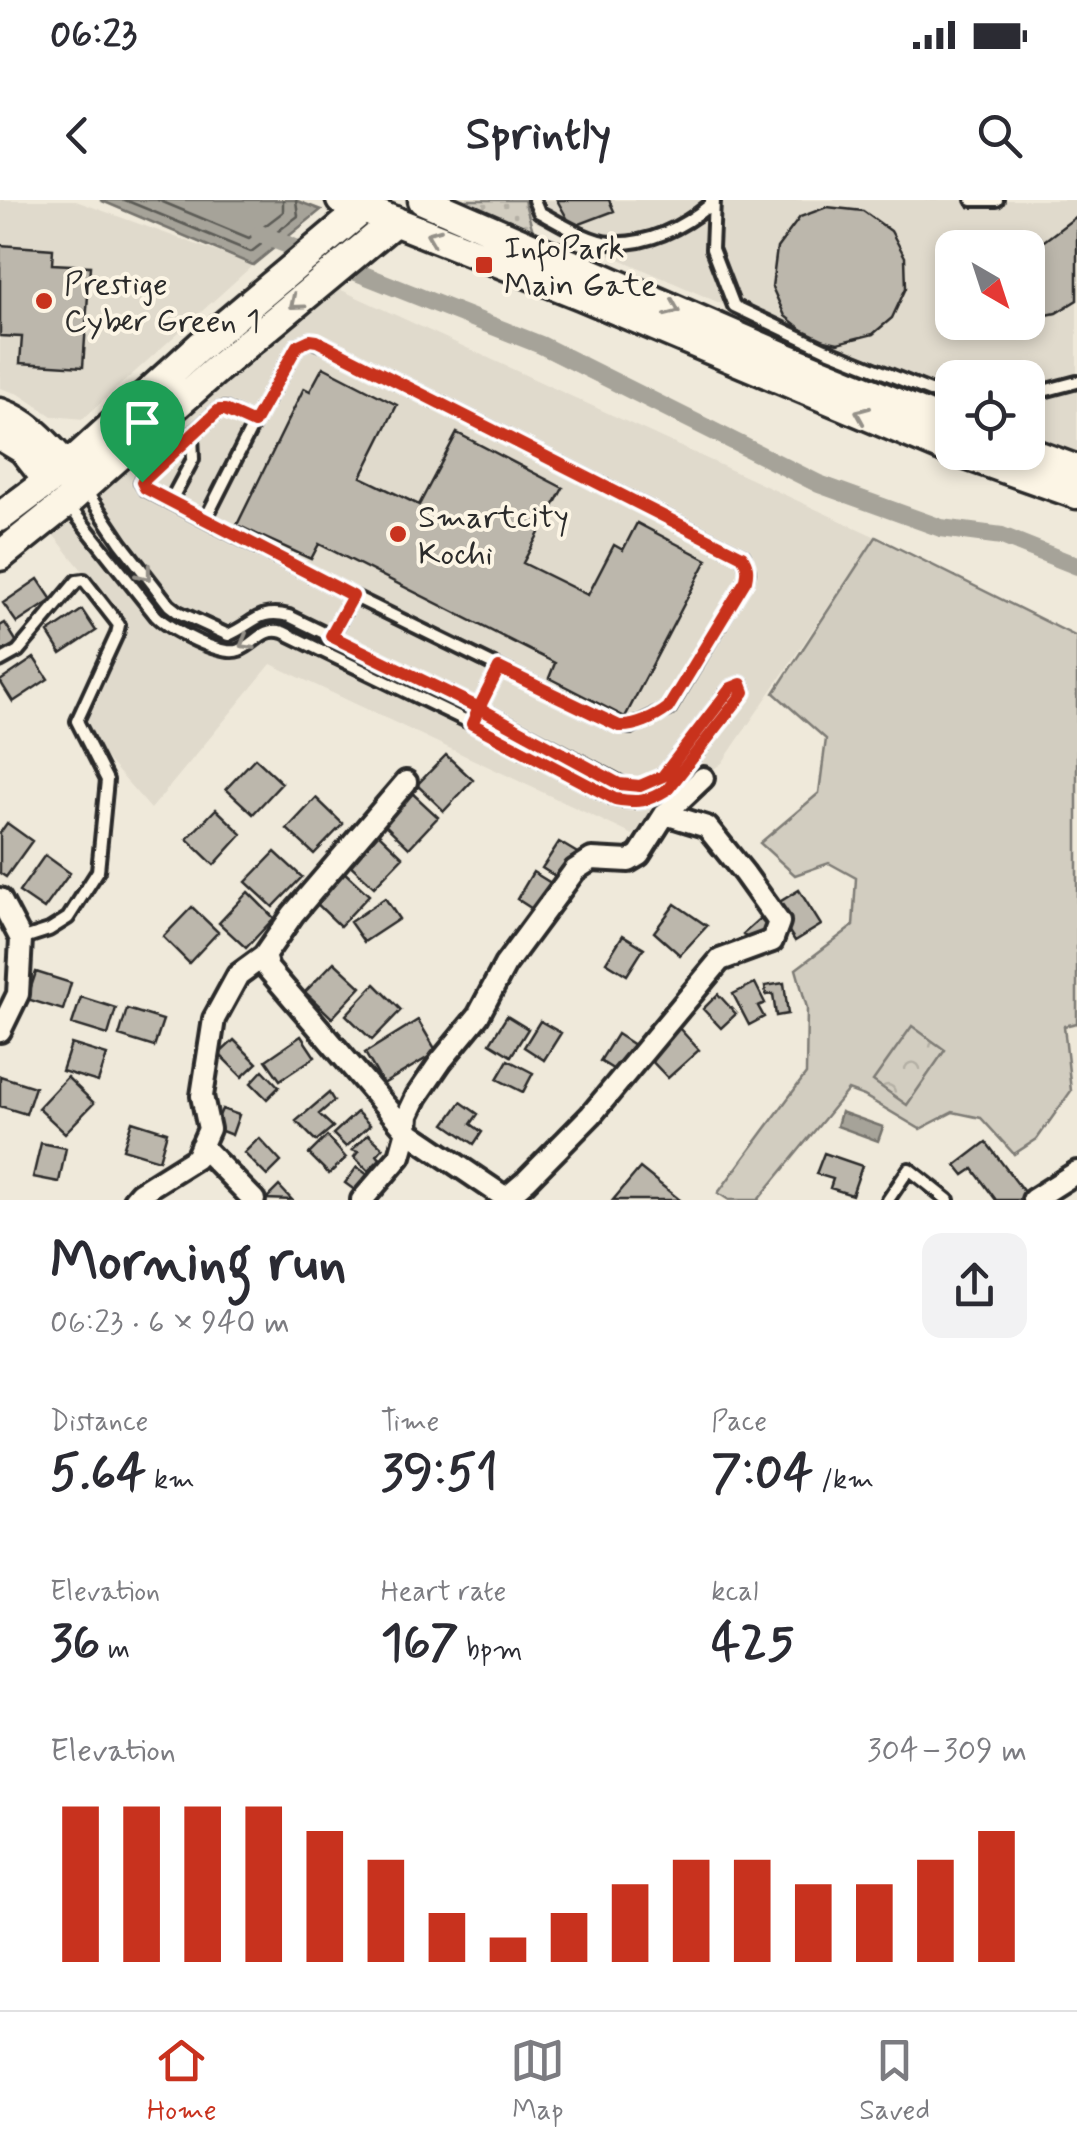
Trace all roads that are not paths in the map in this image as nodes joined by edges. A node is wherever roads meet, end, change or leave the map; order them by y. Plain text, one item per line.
1 (423, 200) edge
2 (534, 200) edge
3 (712, 200) edge
4 (972, 200) edge
5 (998, 200) edge
6 (350, 211) edge
7 (395, 221) junction
8 (209, 357) junction
9 (1077, 382) edge
10 (1045, 390) edge
11 (935, 393) edge
12 (0, 413) edge
13 (935, 419) edge
14 (254, 423) junction
15 (192, 434) junction
16 (0, 435) edge
17 (935, 444) edge
18 (1045, 458) edge
19 (1007, 470) edge
20 (1077, 470) edge
21 (66, 485) junction
22 (1077, 494) edge
23 (170, 502) junction
24 (0, 517) edge
25 (205, 520) junction
26 (0, 556) edge
27 (353, 596) junction
28 (331, 636) junction
29 (324, 651) junction
30 (0, 662) edge
31 (499, 668) junction
32 (479, 708) junction
33 (472, 724) junction
34 (703, 778) dead end
35 (406, 782) dead end
36 (665, 814) junction
37 (0, 898) edge
38 (20, 939) junction
39 (264, 956) junction
40 (9, 993) edge
41 (0, 1032) edge
42 (407, 1131) junction
43 (201, 1146) junction
44 (1077, 1172) edge
45 (134, 1200) edge
46 (254, 1200) edge
47 (362, 1200) edge
48 (888, 1200) edge
49 (948, 1200) edge
50 (1033, 1200) edge

1 -> 13 main road
2 - 3 lane
3 - 11 lane
4 - 5 lane
6 - 7 main road
6 - 8 main road
7 -> 8 main road
17 -> 7 main road
8 - 21 main road
9 - 10 lane
12 - 21 main road
14 - 15 lane
14 - 25 lane
14 - 31 lane
15 - 23 lane
15 - 23 lane
16 - 21 main road
18 - 20 main road
19 - 22 main road
21 - 24 main road
21 - 26 main road
21 -> 28 lane
29 -> 21 lane
23 - 25 lane
25 - 27 lane
27 - 28 lane
27 - 31 lane
28 - 29 lane
28 - 32 lane
29 - 33 lane
30 - 38 lane
31 - 32 lane
32 - 33 lane
32 - 33 lane
34 - 36 street
35 - 39 street
36 - 42 street
36 - 42 street
37 - 38 street
38 - 40 street
39 - 42 street
39 - 43 street
40 - 41 street
42 - 47 street
43 - 45 street
43 - 46 street
44 - 50 street
48 - 49 lane

